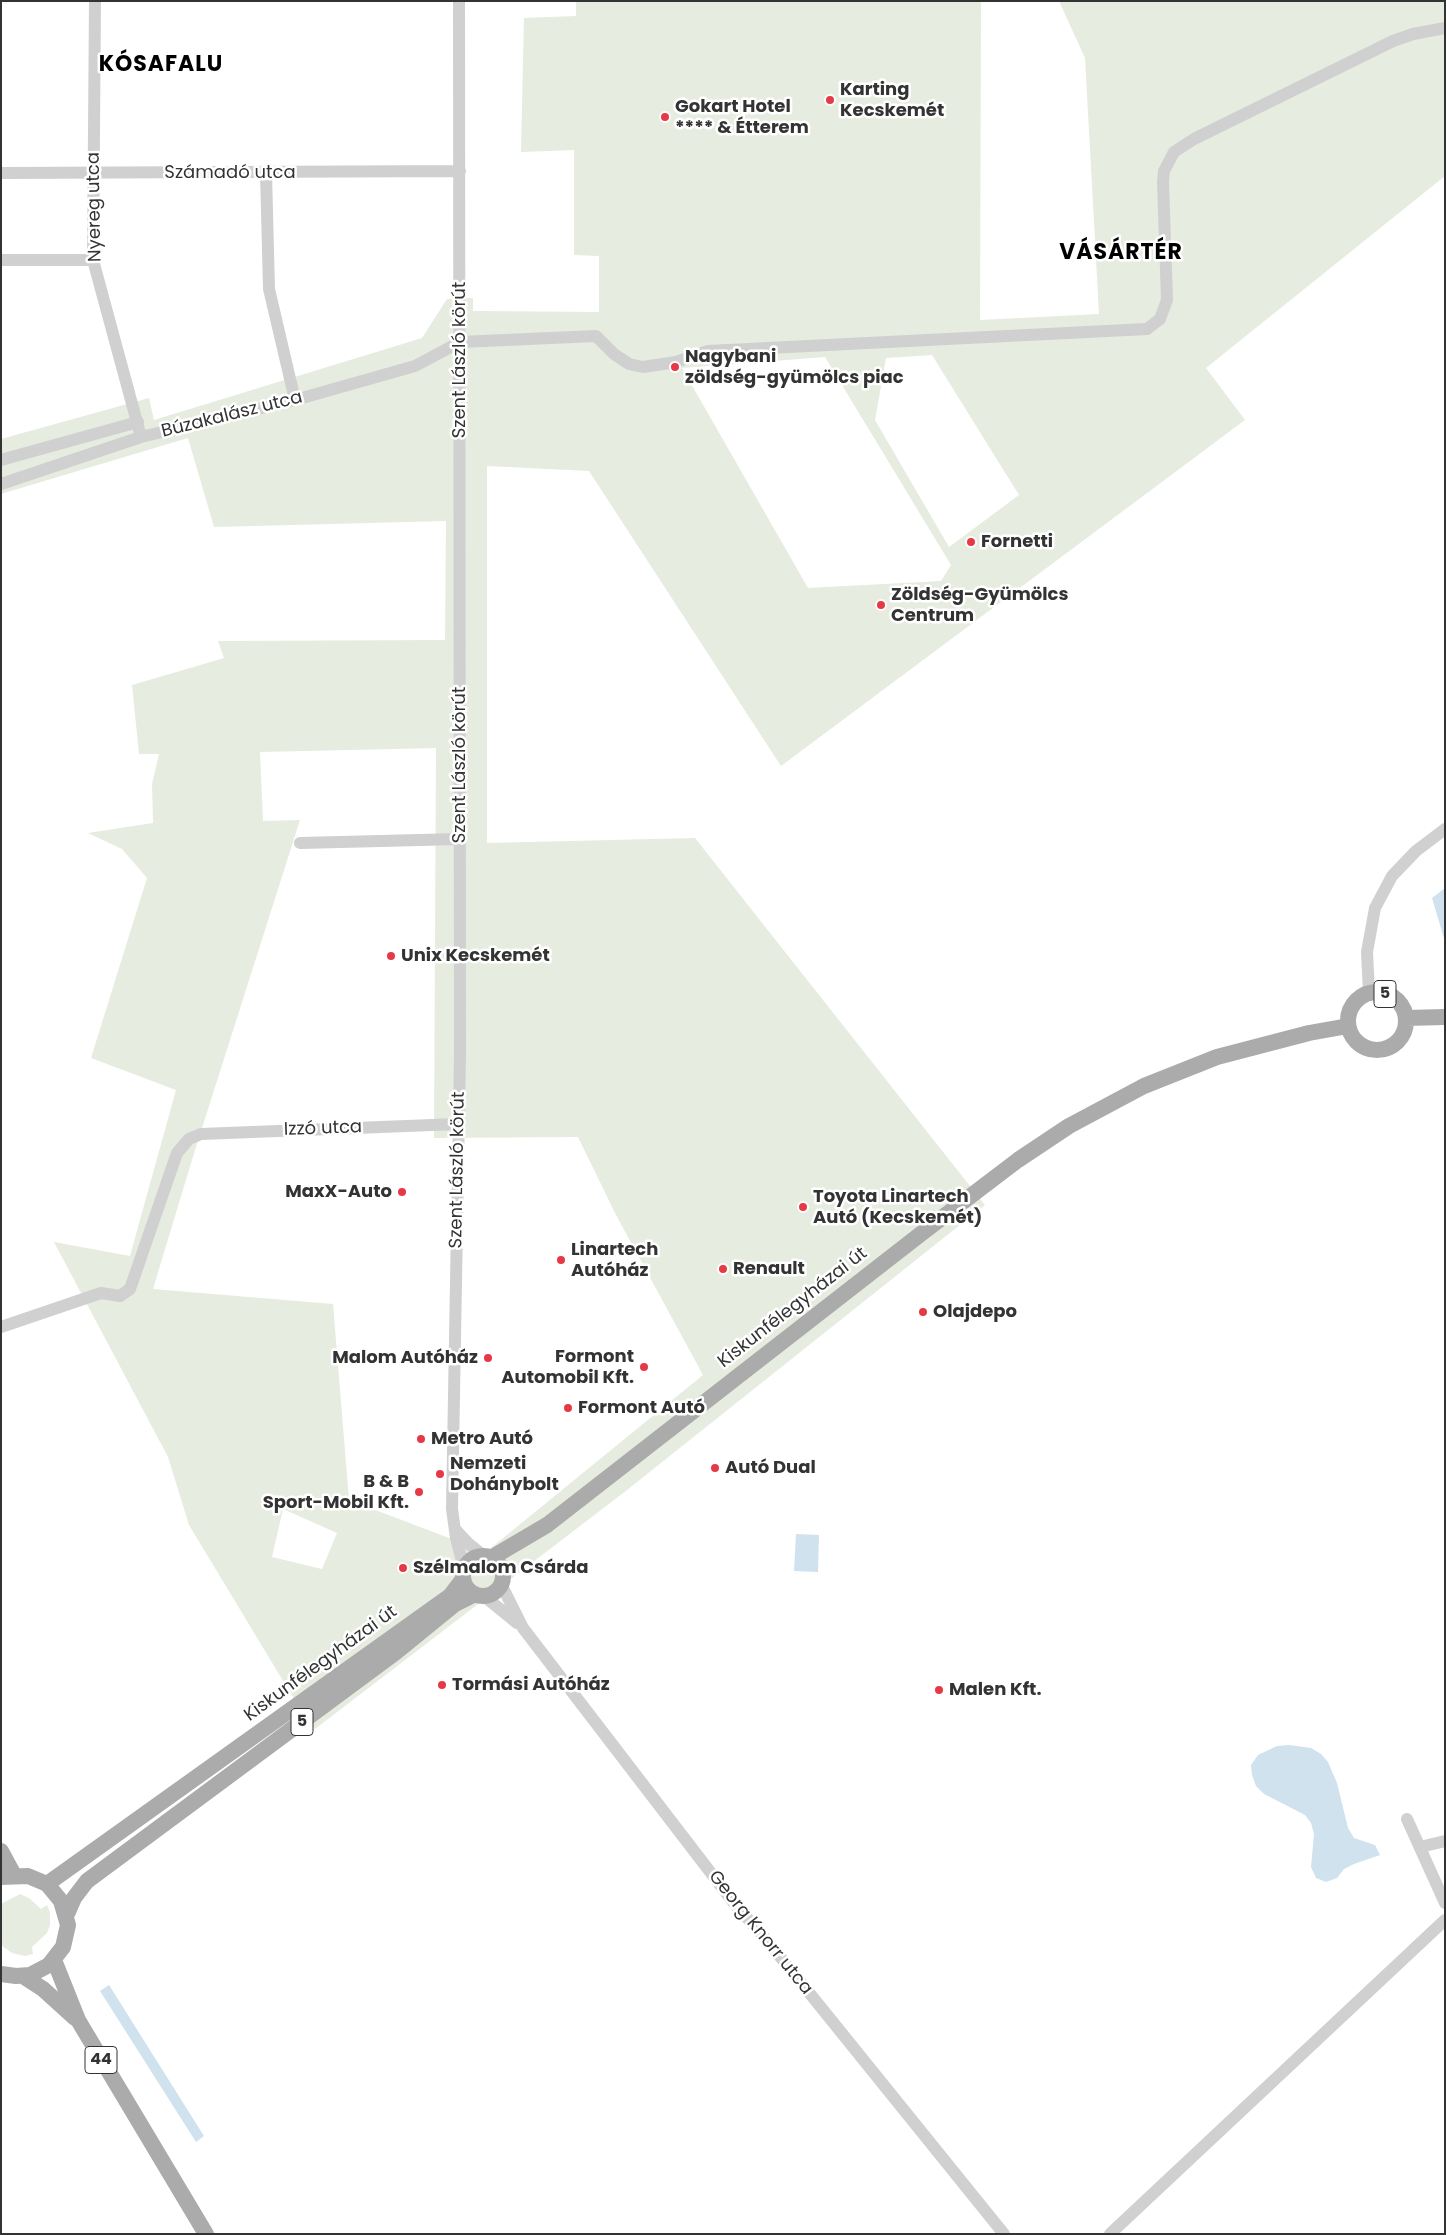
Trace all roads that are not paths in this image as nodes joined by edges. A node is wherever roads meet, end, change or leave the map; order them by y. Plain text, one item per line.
1 (95, 1) edge
2 (459, 1) edge
3 (1445, 28) edge
4 (460, 171) junction
5 (266, 173) junction
6 (1, 174) edge
7 (95, 174) junction
8 (1, 260) edge
9 (93, 260) junction
10 (460, 342) junction
11 (295, 400) junction
12 (138, 422) junction
13 (141, 437) junction
14 (1, 460) edge
15 (1, 484) edge
16 (1445, 829) edge
17 (460, 839) junction
18 (300, 843) dead end
19 (1370, 993) junction
20 (1445, 1017) edge
21 (1406, 1018) junction
22 (1348, 1026) junction
23 (458, 1124) junction
24 (1, 1327) edge
25 (547, 1525) junction
26 (455, 1529) junction
27 (487, 1557) junction
28 (464, 1574) junction
29 (502, 1578) junction
30 (479, 1595) junction
31 (523, 1628) junction
32 (1408, 1819) dead end
33 (1445, 1841) edge
34 (1420, 1847) junction
35 (1, 1851) edge
36 (8, 1876) edge
37 (47, 1884) junction
38 (1445, 1903) edge
39 (67, 1914) junction
40 (1445, 1920) edge
41 (54, 1960) junction
42 (1, 1974) edge
43 (22, 1976) junction
44 (78, 2020) junction
45 (206, 2234) edge
46 (1004, 2234) edge
47 (1110, 2234) edge

1 - 7 street, Nyereg utca
2 - 4 street, Szent László körút
3 - 10 street
4 - 5 street, Számadó utca
4 - 10 street, Szent László körút
5 - 7 street, Számadó utca
5 - 11 street
6 - 7 street, Számadó utca
7 - 9 street, Nyereg utca
8 - 9 street
9 - 12 street, Nyereg utca
10 - 11 street, Búzakalász utca
10 - 17 street, Szent László körút
11 - 13 street, Búzakalász utca
12 - 13 street, Nyereg utca
12 - 14 street, Búzakalász utca
13 - 15 street, Búzakalász utca
16 - 19 street
17 - 18 street
17 - 23 street, Szent László körút
19 - 21 main road, 5
19 - 22 main road, 5
20 - 21 main road, 5
21 - 22 main road, 5
22 - 25 main road, Kiskunfélegyházai út / 5
23 - 24 street, Izzó utca
23 - 26 street, Szent László körút
25 - 27 main road, Kiskunfélegyházai út / 5
25 - 29 main road, Kiskunfélegyházai út / 5
26 - 27 street
26 - 28 street, Szent László körút
27 - 28 main road, 5
27 - 29 main road
28 - 30 main road
28 - 37 main road, Kiskunfélegyházai út / 5
29 - 30 main road, 5
29 - 31 street, Georg Knorr utca
30 - 31 street, Georg Knorr utca
30 - 39 main road, Kiskunfélegyházai út / 5
31 - 46 street, Georg Knorr utca
32 - 34 street
33 - 34 street
34 - 38 street
35 - 36 main road
36 - 37 main road
37 - 39 main road
39 - 41 main road, 5
40 - 47 street
41 - 43 main road
41 - 44 main road, 44
42 - 43 main road
43 - 44 main road, 44
44 - 45 main road, 44

